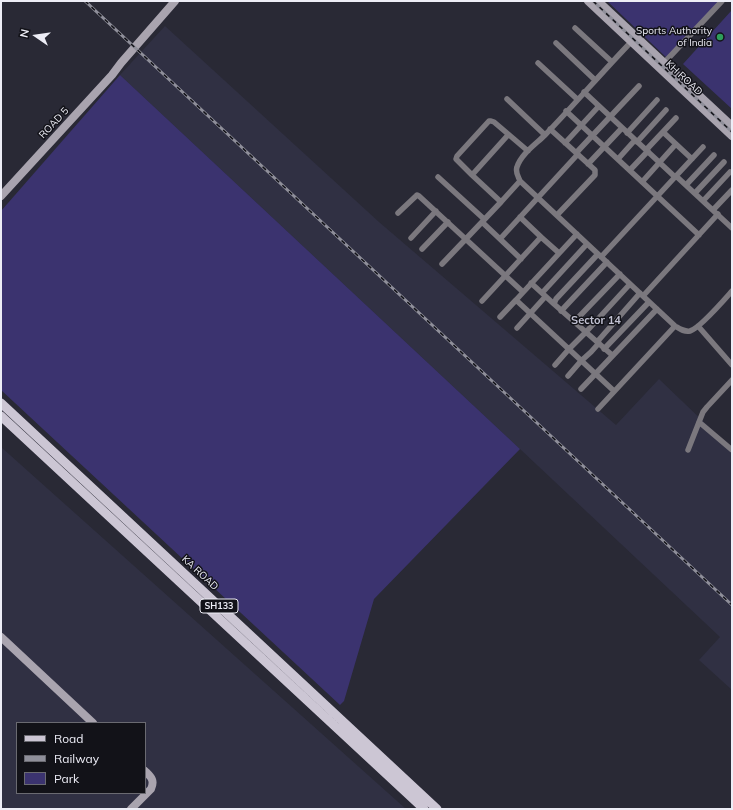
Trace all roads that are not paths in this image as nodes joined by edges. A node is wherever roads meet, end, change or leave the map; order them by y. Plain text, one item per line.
1 (175, 1) edge
2 (183, 1) edge
3 (588, 1) edge
4 (598, 1) edge
5 (722, 1) edge
6 (575, 28) dead end
7 (148, 32) junction
8 (633, 39) junction
9 (556, 43) dead end
10 (612, 62) junction
11 (121, 63) junction
12 (538, 63) dead end
13 (662, 66) junction
14 (595, 80) junction
15 (639, 86) dead end
16 (584, 92) junction
17 (507, 99) dead end
18 (578, 99) junction
19 (657, 100) dead end
20 (599, 106) junction
21 (666, 110) dead end
22 (566, 111) junction
23 (610, 117) junction
24 (676, 118) dead end
25 (581, 125) junction
26 (732, 126) edge
27 (622, 128) junction
28 (550, 129) junction
29 (663, 132) junction
30 (627, 133) junction
31 (545, 134) junction
32 (508, 135) junction
33 (592, 135) junction
34 (732, 136) edge
35 (636, 141) junction
36 (565, 142) junction
37 (676, 144) junction
38 (605, 147) junction
39 (703, 147) dead end
40 (647, 150) junction
41 (528, 151) junction
42 (577, 154) junction
43 (714, 155) dead end
44 (618, 159) junction
45 (692, 159) junction
46 (659, 162) junction
47 (724, 162) dead end
48 (588, 164) junction
49 (630, 170) junction
50 (730, 172) dead end
51 (472, 175) junction
52 (438, 176) dead end
53 (676, 176) junction
54 (520, 181) junction
55 (642, 182) junction
56 (686, 185) junction
57 (1, 188) edge
58 (732, 190) edge
59 (695, 193) junction
60 (1, 196) edge
61 (657, 196) junction
62 (538, 198) junction
63 (703, 201) junction
64 (501, 202) junction
65 (436, 211) junction
66 (716, 212) junction
67 (398, 213) dead end
68 (557, 215) junction
69 (520, 217) junction
70 (483, 220) junction
71 (448, 222) junction
72 (732, 228) edge
73 (577, 234) junction
74 (699, 235) junction
75 (541, 237) junction
76 (411, 238) dead end
77 (466, 239) junction
78 (500, 239) junction
79 (587, 244) junction
80 (422, 250) dead end
81 (559, 253) junction
82 (600, 255) junction
83 (521, 259) junction
84 (607, 262) junction
85 (442, 264) dead end
86 (620, 274) junction
87 (505, 276) junction
88 (531, 283) junction
89 (630, 284) junction
90 (732, 291) edge
91 (523, 292) junction
92 (642, 294) junction
93 (544, 295) junction
94 (516, 300) junction
95 (482, 301) dead end
96 (649, 302) junction
97 (554, 304) junction
98 (657, 309) junction
99 (561, 311) junction
100 (531, 313) junction
101 (500, 317) dead end
102 (574, 322) junction
103 (675, 326) junction
104 (698, 326) junction
105 (517, 328) dead end
106 (586, 332) junction
107 (598, 343) junction
108 (604, 348) junction
109 (569, 349) junction
110 (612, 356) junction
111 (581, 361) junction
112 (555, 365) dead end
113 (732, 365) edge
114 (595, 374) junction
115 (568, 376) dead end
116 (732, 380) edge
117 (581, 388) dead end
118 (614, 392) junction
119 (1, 402) edge
120 (598, 409) dead end
121 (1, 416) edge
122 (699, 422) junction
123 (731, 448) edge
124 (688, 450) dead end
125 (60, 457) junction
126 (53, 464) junction
127 (220, 613) junction
128 (1, 637) edge
129 (92, 722) edge
130 (146, 772) edge
131 (146, 794) edge
132 (146, 794) edge
133 (131, 809) edge
134 (424, 809) edge
135 (438, 809) edge

1 - 7 street, ROAD 5
2 - 7 street, ROAD 5
3 - 8 street, KH ROAD
4 - 8 street, KH ROAD
5 - 13 street
6 - 10 street
7 - 11 street, ROAD 5
8 - 10 street
8 - 13 street, KH ROAD
9 - 14 street
10 - 14 street
11 - 57 street, ROAD 5
11 - 60 street, ROAD 5
12 - 18 street
13 - 26 street, KH ROAD
13 - 34 street, KH ROAD
14 - 16 street
15 - 23 street
16 - 18 street
16 - 20 street
17 - 31 street
18 - 22 street
19 - 30 street
20 - 23 street
20 - 25 street
21 - 35 street
22 - 25 street
22 - 28 street
23 - 27 street
23 - 33 street
24 - 29 street
25 - 33 street
25 - 36 street
27 - 30 street
27 - 38 street
28 - 31 street
28 - 36 street
29 - 37 street
29 - 40 street
30 - 35 street
31 - 41 street
32 - 41 street
32 - 51 street
32 - 51 street
33 - 38 street
33 - 42 street
35 - 40 street
35 - 44 street
36 - 42 street
37 - 45 street
37 - 46 street
38 - 44 street
38 - 48 street
39 - 45 street
40 - 46 street
40 - 49 street
41 - 54 street
42 - 48 street
42 - 62 street
43 - 56 street
44 - 49 street
45 - 53 street
46 - 53 street
46 - 55 street
47 - 59 street
48 - 68 street
49 - 55 street
50 - 63 street
51 - 64 street
52 - 70 street
53 - 56 street
53 - 61 street
54 - 62 street
54 - 64 street
55 - 61 street
56 - 59 street
58 - 66 street
59 - 63 street
61 - 74 street
61 - 82 street
62 - 68 street
62 - 69 street
63 - 66 street
64 - 70 street
65 - 67 street
65 - 71 street
65 - 76 street
66 - 72 street
66 - 74 street
68 - 73 street
69 - 75 street
69 - 78 street
70 - 77 street
70 - 78 street
71 - 77 street
71 - 80 street
73 - 79 street
73 - 81 street
74 - 92 street
75 - 81 street
75 - 83 street
77 - 85 street
77 - 87 street
78 - 83 street
79 - 82 street
79 - 93 street
81 - 88 street
82 - 84 street
82 - 97 street
83 - 87 street
84 - 86 street
84 - 99 street
86 - 89 street
86 - 102 street
87 - 91 street
87 - 95 street
88 - 91 street
88 - 93 street
89 - 92 street
89 - 106 street
90 - 104 street
91 - 94 street
92 - 96 street
92 - 107 street
93 - 97 street
93 - 100 street
94 - 100 street
94 - 101 street
96 - 98 street
96 - 108 street
97 - 99 street
98 - 103 street
98 - 110 street
99 - 102 street
100 - 105 street
100 - 109 street
102 - 106 street
103 - 104 street
103 - 118 street
104 - 113 street
106 - 107 street
106 - 109 street
107 - 108 street
107 - 111 street
108 - 110 street
109 - 111 street
109 - 112 street
110 - 114 street
111 - 114 street
111 - 115 street
114 - 117 street
114 - 118 street
116 - 122 street
118 - 120 street
119 - 125 main road, KA ROAD / SH133
121 - 126 main road, KA ROAD / SH133
122 - 123 street
122 - 124 street
125 - 126 main road
125 - 127 main road, KA ROAD / SH133
126 - 127 main road, KA ROAD / SH133
127 - 134 main road, KA ROAD / SH133
127 - 135 main road, KA ROAD / SH133
128 - 129 street
130 - 131 street
132 - 133 street

